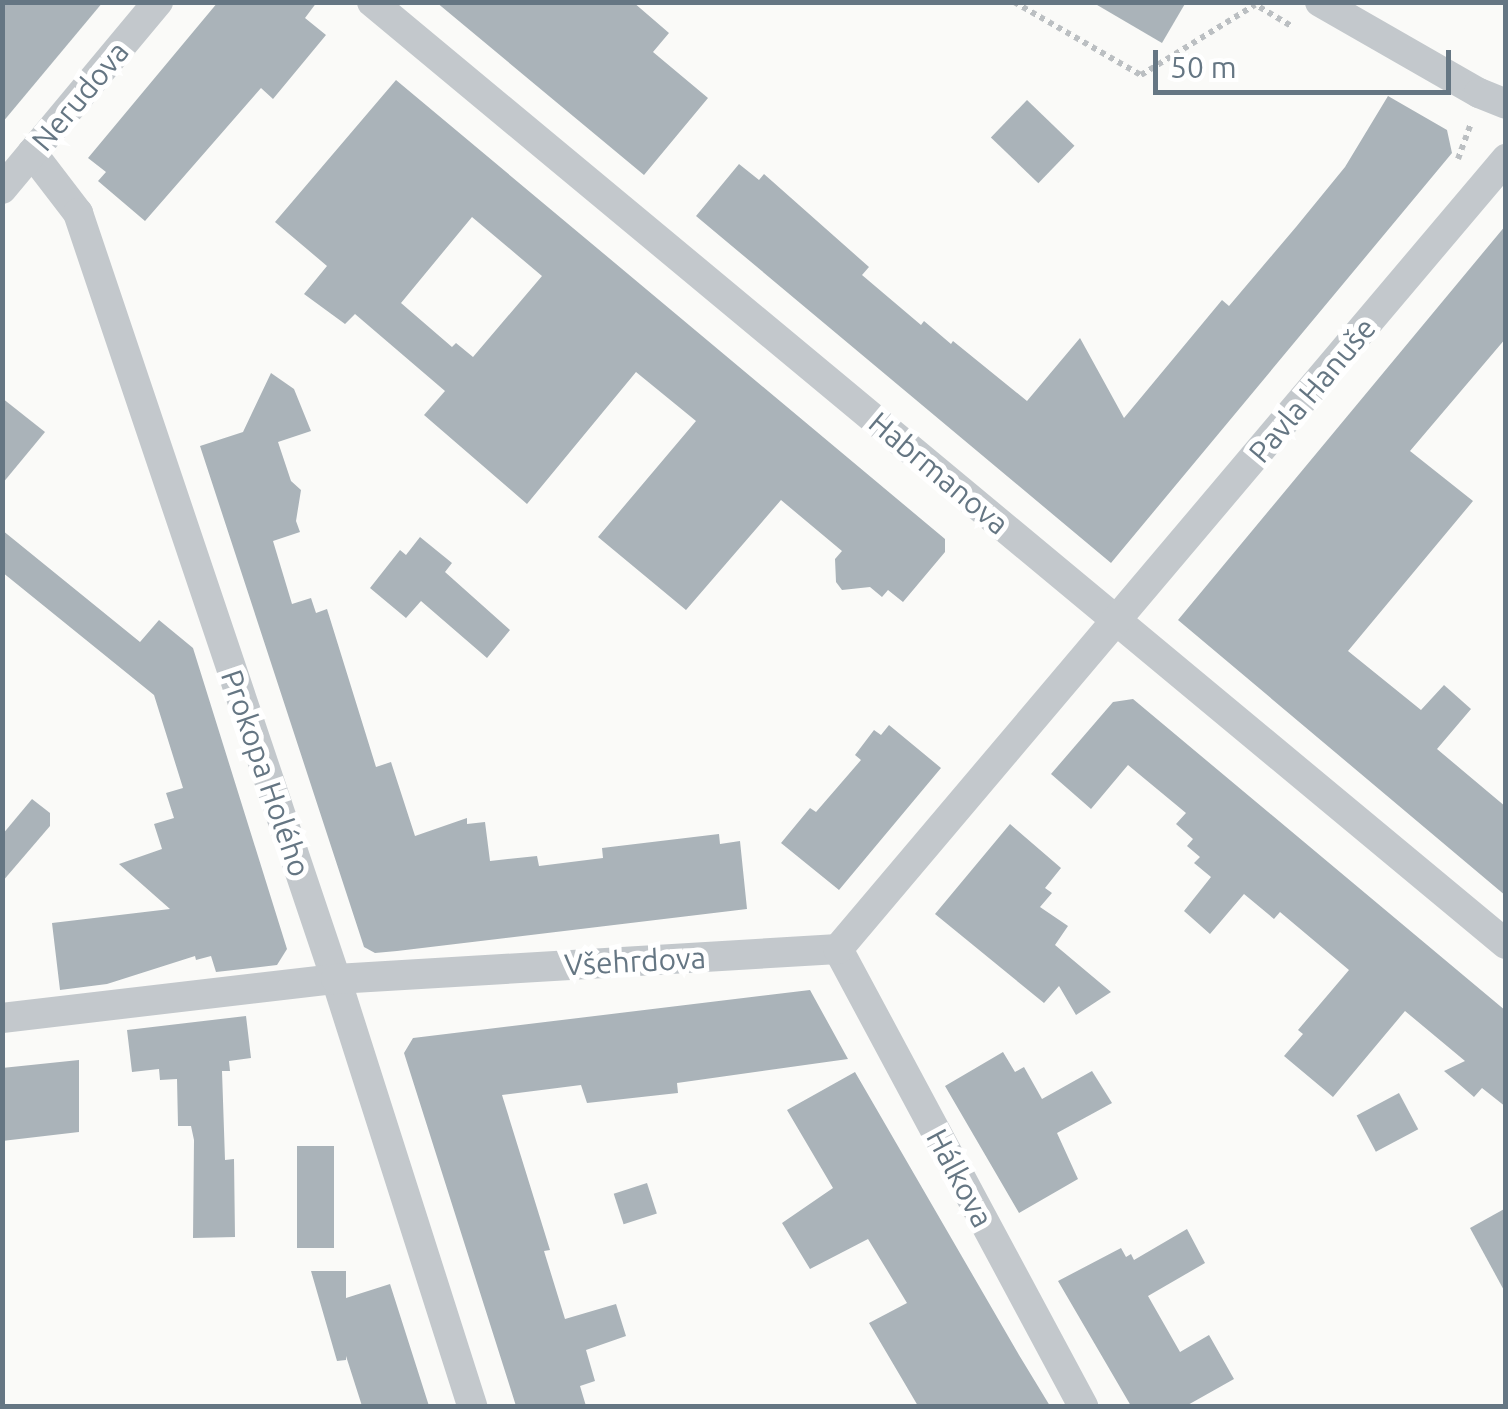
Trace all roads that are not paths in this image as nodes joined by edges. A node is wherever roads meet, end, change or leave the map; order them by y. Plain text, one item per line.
1 (158, 2) edge
2 (372, 2) edge
3 (1320, 2) edge
4 (1506, 104) edge
5 (32, 153) junction
6 (1506, 159) edge
7 (2, 189) edge
8 (1118, 621) junction
9 (1506, 944) edge
10 (838, 950) junction
11 (336, 979) junction
12 (2, 1018) edge
13 (472, 1406) edge
14 (1083, 1406) edge

1 - 5 street, Nerudova
2 - 8 street, Habrmanova
3 - 4 street
5 - 7 street, Nerudova
5 - 11 street, Prokopa Holého
6 - 8 street, Pavla Hanuše
8 - 9 street, Habrmanova
8 - 10 street
10 - 11 street, Všehrdova
10 - 14 street, Hálkova
11 - 12 street, Všehrdova
11 - 13 street, Prokopa Holého

